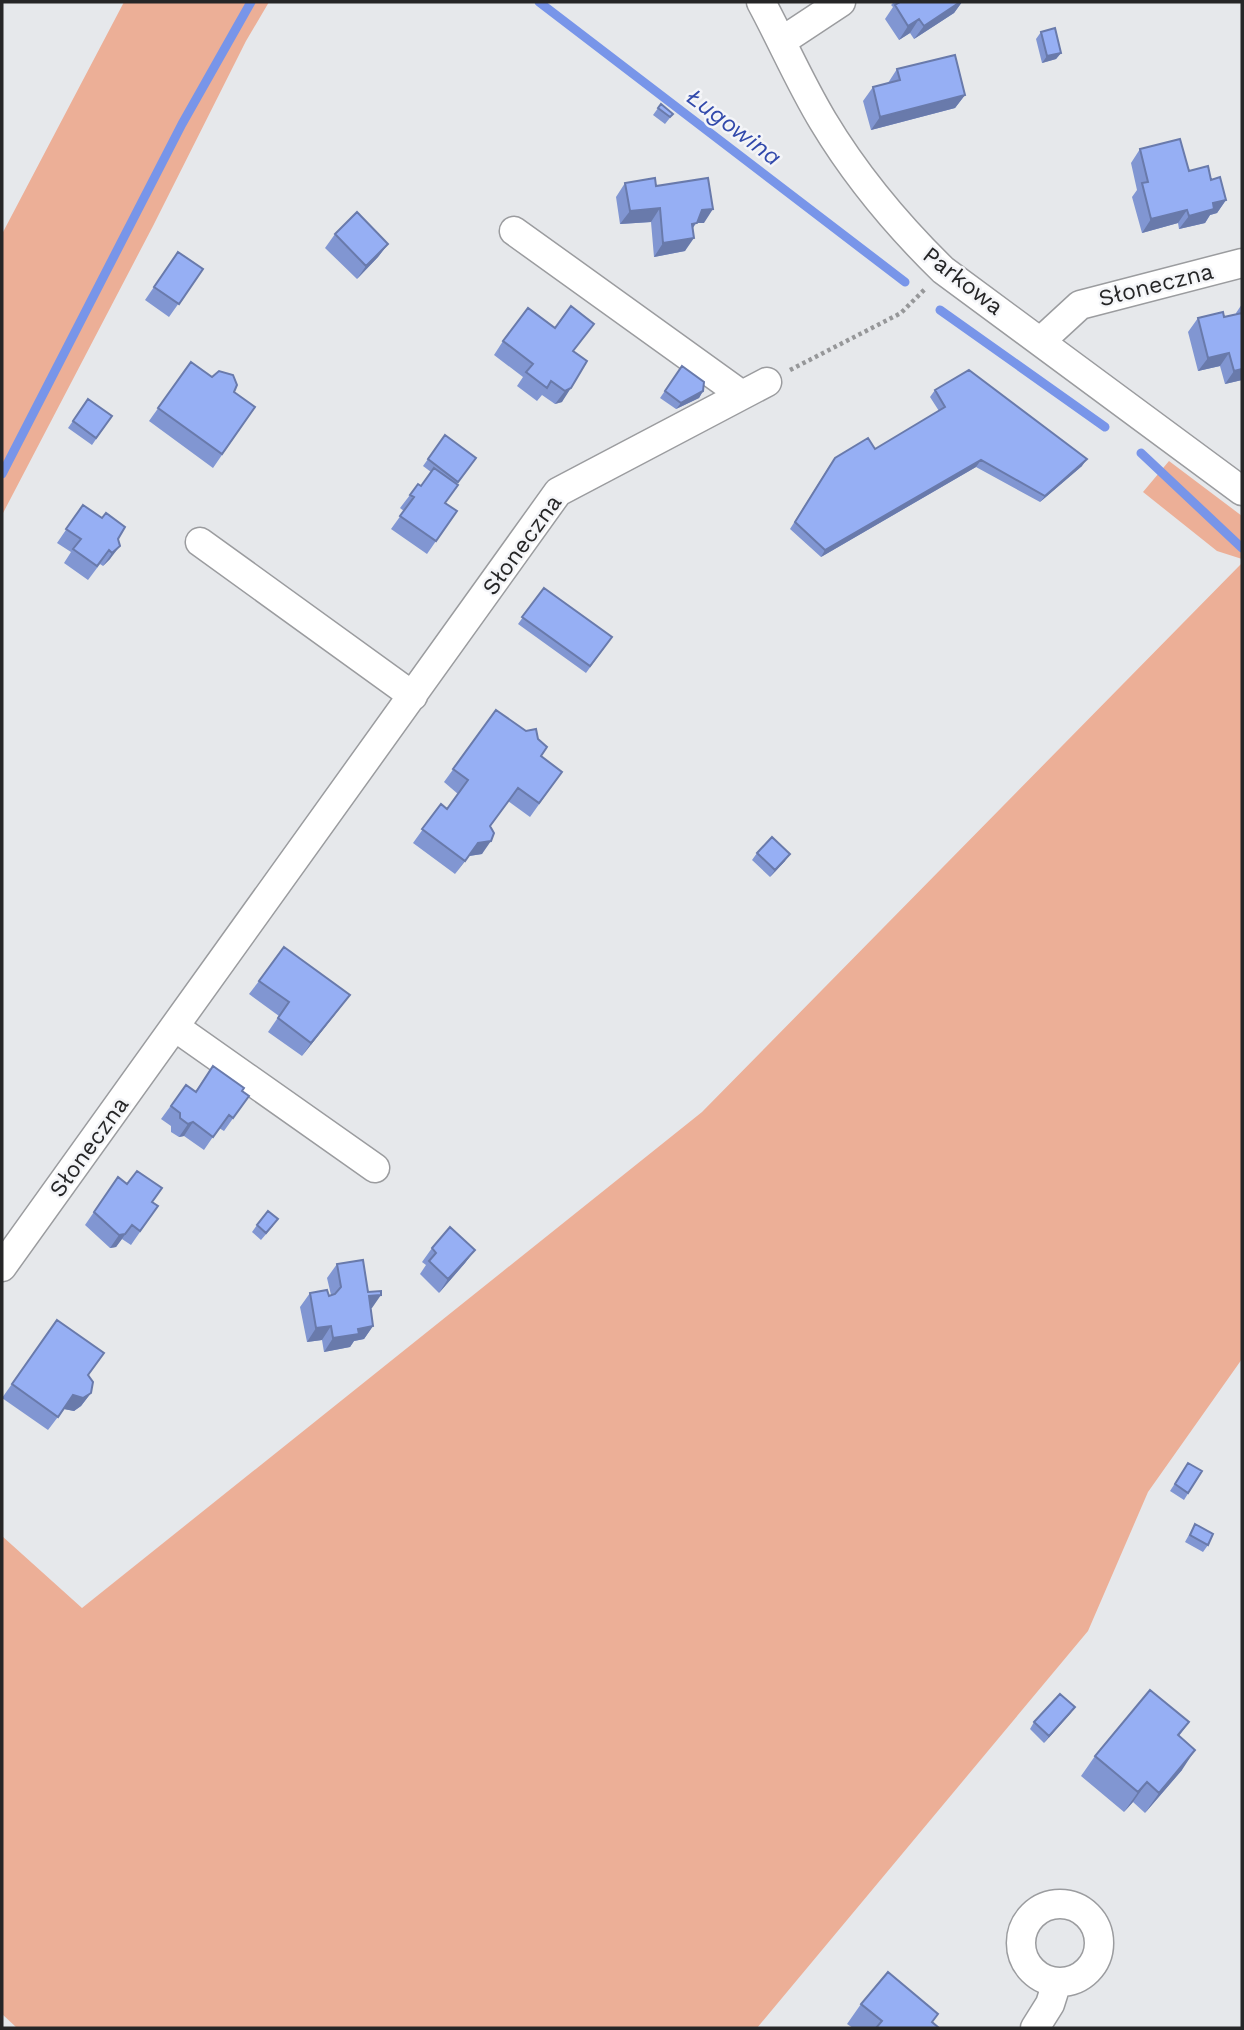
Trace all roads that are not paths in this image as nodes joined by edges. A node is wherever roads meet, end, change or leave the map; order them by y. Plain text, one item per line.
1 (761, 2) edge
2 (841, 2) edge
3 (782, 41) junction
4 (514, 231) dead end
5 (1242, 263) edge
6 (1042, 341) junction
7 (767, 382) road end
8 (742, 395) junction
9 (1242, 491) edge
10 (200, 542) dead end
11 (413, 696) junction
12 (176, 1027) junction
13 (375, 1168) dead end
14 (2, 1267) edge
15 (1056, 1982) dead end
16 (1035, 2028) edge

1 - 3 street, Parkowa
2 - 3 street
3 - 6 street, Parkowa
4 - 8 street
5 - 6 street, Słoneczna
6 - 9 street, Parkowa
7 - 8 street, Słoneczna
8 - 11 street, Słoneczna
10 - 11 street
11 - 12 street, Słoneczna
12 - 13 street
12 - 14 street, Słoneczna
15 - 16 street

